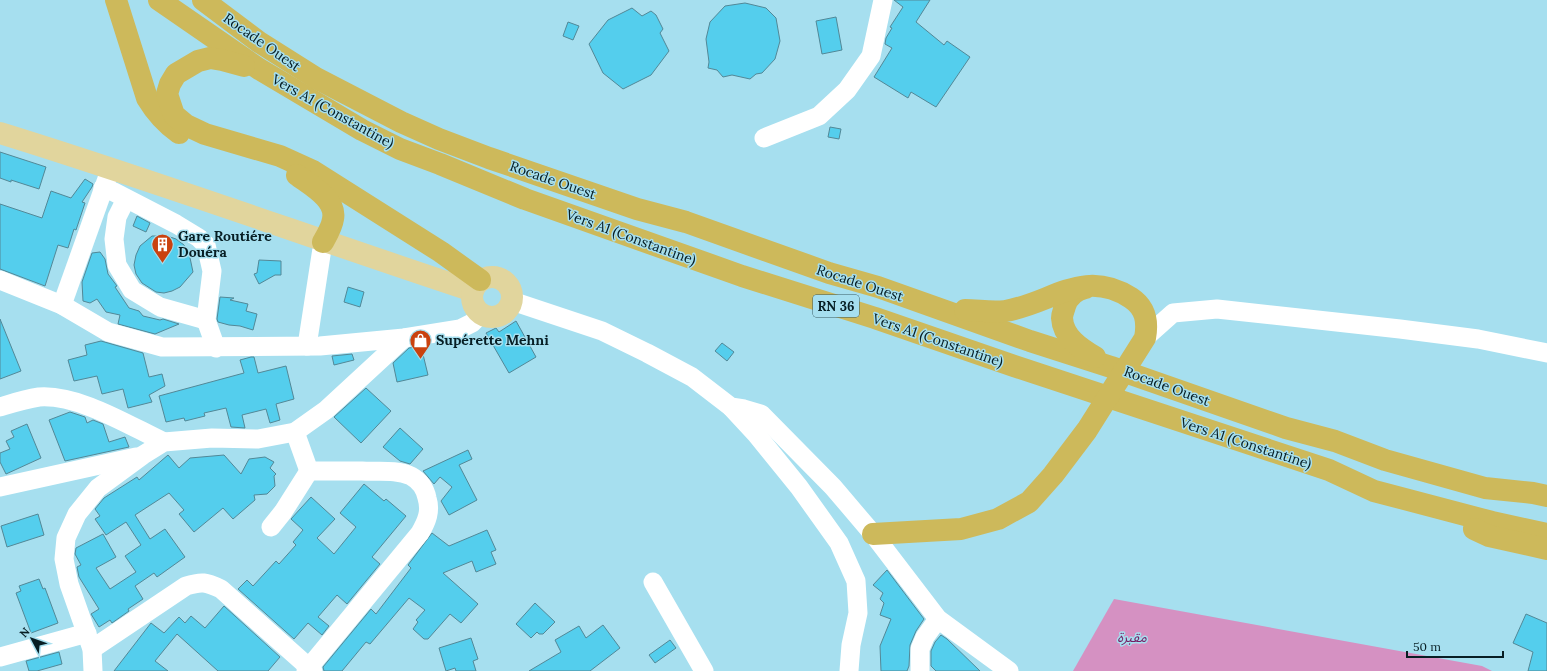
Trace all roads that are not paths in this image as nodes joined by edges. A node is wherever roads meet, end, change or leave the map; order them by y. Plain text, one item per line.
1 (116, 0) edge
2 (159, 0) edge
3 (204, 0) edge
4 (883, 0) edge
5 (279, 81) junction
6 (0, 133) edge
7 (764, 138) dead end
8 (280, 166) junction
9 (111, 168) junction
10 (313, 171) junction
11 (103, 188) junction
12 (126, 199) junction
13 (323, 242) junction
14 (0, 280) edge
15 (477, 286) junction
16 (1092, 286) junction
17 (512, 301) junction
18 (1138, 304) junction
19 (62, 305) junction
20 (928, 306) junction
21 (1173, 313) junction
22 (481, 314) junction
23 (206, 320) junction
24 (404, 338) junction
25 (1145, 338) junction
26 (307, 346) junction
27 (216, 348) junction
28 (1547, 353) edge
29 (1111, 367) junction
30 (0, 407) edge
31 (731, 407) junction
32 (295, 432) junction
33 (164, 442) junction
34 (143, 455) junction
35 (309, 471) junction
36 (0, 487) edge
37 (1547, 496) edge
38 (1424, 504) junction
39 (271, 527) dead end
40 (873, 534) junction
41 (1547, 534) edge
42 (1547, 550) edge
43 (653, 582) dead end
44 (938, 619) junction
45 (90, 641) junction
46 (0, 657) edge
47 (309, 670) edge
48 (93, 671) edge
49 (704, 671) edge
50 (849, 671) edge
51 (920, 671) edge
52 (1009, 671) edge

1 - 8 highway
2 - 5 highway, Vers A1 (Constantine) / RN 36
3 - 20 highway, Rocade Ouest
4 - 7 street
5 - 10 highway
5 - 38 highway, Vers A1 (Constantine) / RN 36
6 - 9 main road
8 - 10 highway
8 - 13 highway
9 - 11 street
9 - 13 main road
10 - 15 highway
11 - 12 street
11 - 19 street
12 - 23 street
12 - 23 street
13 - 15 main road
13 - 26 street
14 - 19 street
15 - 17 main road
15 - 22 main road
16 - 18 highway
16 - 20 highway
16 - 29 highway
17 - 22 main road
17 - 31 street
18 - 21 street
18 - 25 highway
19 - 27 street
20 - 29 highway, Rocade Ouest
21 - 25 street
21 - 28 street
22 - 24 street
23 - 27 street
24 - 26 street
24 - 32 street
25 - 40 highway
26 - 27 street
29 - 37 highway, Rocade Ouest
30 - 33 street
31 - 40 street
31 - 50 street
32 - 33 street
32 - 35 street
33 - 34 street
34 - 36 street
34 - 45 street
35 - 39 street
35 - 47 street
38 - 41 highway, Vers A1 (Constantine) / RN 36
38 - 42 highway
40 - 44 street
43 - 49 street
44 - 51 street
44 - 52 street
45 - 46 street
45 - 47 street
45 - 48 street

